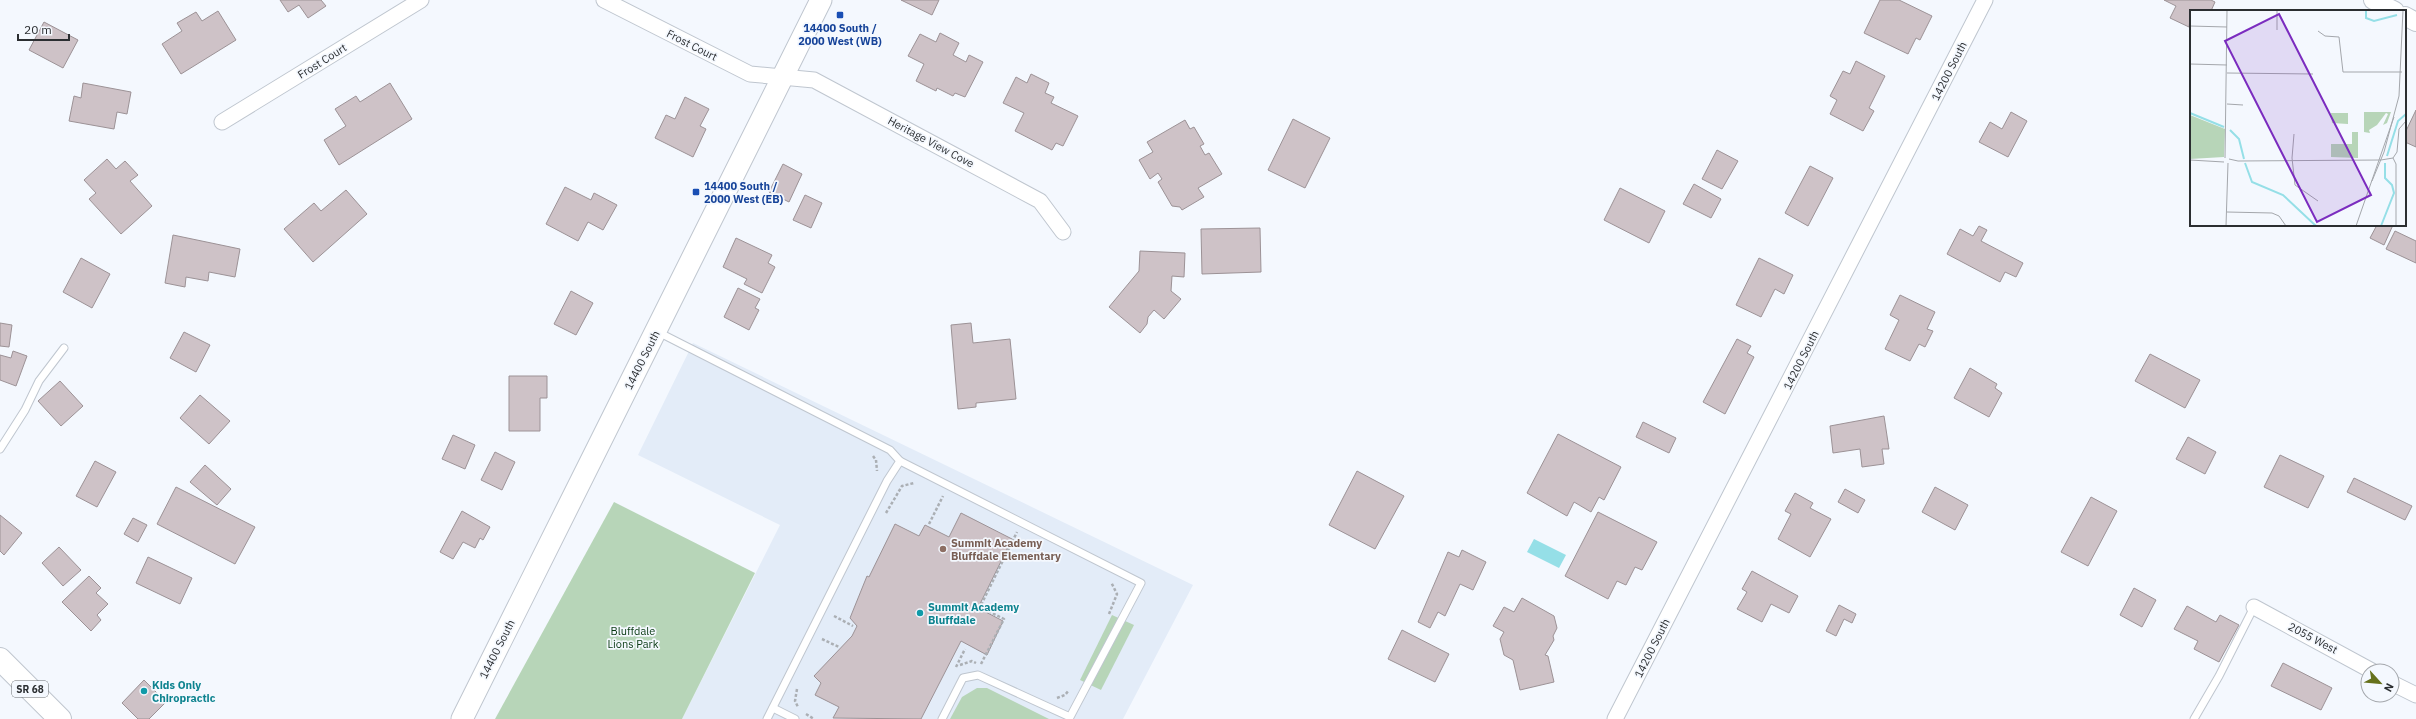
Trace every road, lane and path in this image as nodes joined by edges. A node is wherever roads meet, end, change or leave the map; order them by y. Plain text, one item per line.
1 (421, 0) edge
2 (604, 0) edge
3 (821, 0) edge
4 (1985, 0) edge
5 (2373, 0) edge
6 (2393, 10) edge
7 (2406, 17) edge
8 (2416, 22) edge
9 (784, 77) junction
10 (222, 122) dead end
11 (1063, 232) dead end
12 (657, 332) junction
13 (64, 348) dead end
14 (0, 449) edge
15 (900, 461) junction
16 (918, 482) dead end
17 (938, 491) dead end
18 (944, 494) junction
19 (951, 498) dead end
20 (885, 515) dead end
21 (929, 524) dead end
22 (1011, 528) dead end
23 (1017, 532) junction
24 (1024, 535) dead end
25 (1110, 580) dead end
26 (2254, 607) joint
27 (837, 610) dead end
28 (834, 616) junction
29 (1105, 621) dead end
30 (831, 622) dead end
31 (853, 626) dead end
32 (825, 633) dead end
33 (822, 639) junction
34 (819, 646) dead end
35 (839, 647) dead end
36 (965, 649) dead end
37 (0, 659) edge
38 (981, 664) junction
39 (2360, 664) edge
40 (988, 667) dead end
41 (956, 668) junction
42 (953, 672) dead end
43 (799, 685) dead end
44 (2400, 687) edge
45 (1072, 688) dead end
46 (2416, 695) edge
47 (1049, 698) dead end
48 (773, 708) junction
49 (799, 709) dead end
50 (804, 713) dead end
51 (60, 719) edge
52 (462, 719) edge
53 (767, 719) edge
54 (795, 719) edge
55 (814, 719) edge
56 (942, 719) edge
57 (1616, 719) edge
58 (2194, 719) edge

1 - 10 street, Frost Court
2 - 9 street, Frost Court
3 - 9 main road, 14400 South
4 - 57 street, 14200 South
5 - 6 street
7 - 8 street
9 - 11 street, Heritage View Cove
9 - 12 main road, 14400 South
12 - 15 lane
12 - 52 main road, 14400 South
13 - 14 lane
15 - 48 lane
15 - 56 lane
16 - 20 path
17 - 18 path
18 - 19 path
18 - 21 path
22 - 23 path
23 - 24 path
23 - 38 path
25 - 29 path
26 - 39 street, 2055 West
26 - 58 lane
27 - 28 path
28 - 30 path
28 - 31 path
32 - 33 path
33 - 34 path
33 - 35 path
36 - 41 path
37 - 51 main road, SR 68
38 - 40 path
38 - 41 path
41 - 42 path
43 - 49 path
44 - 46 street
45 - 47 path
48 - 53 lane
48 - 54 lane
50 - 55 path

